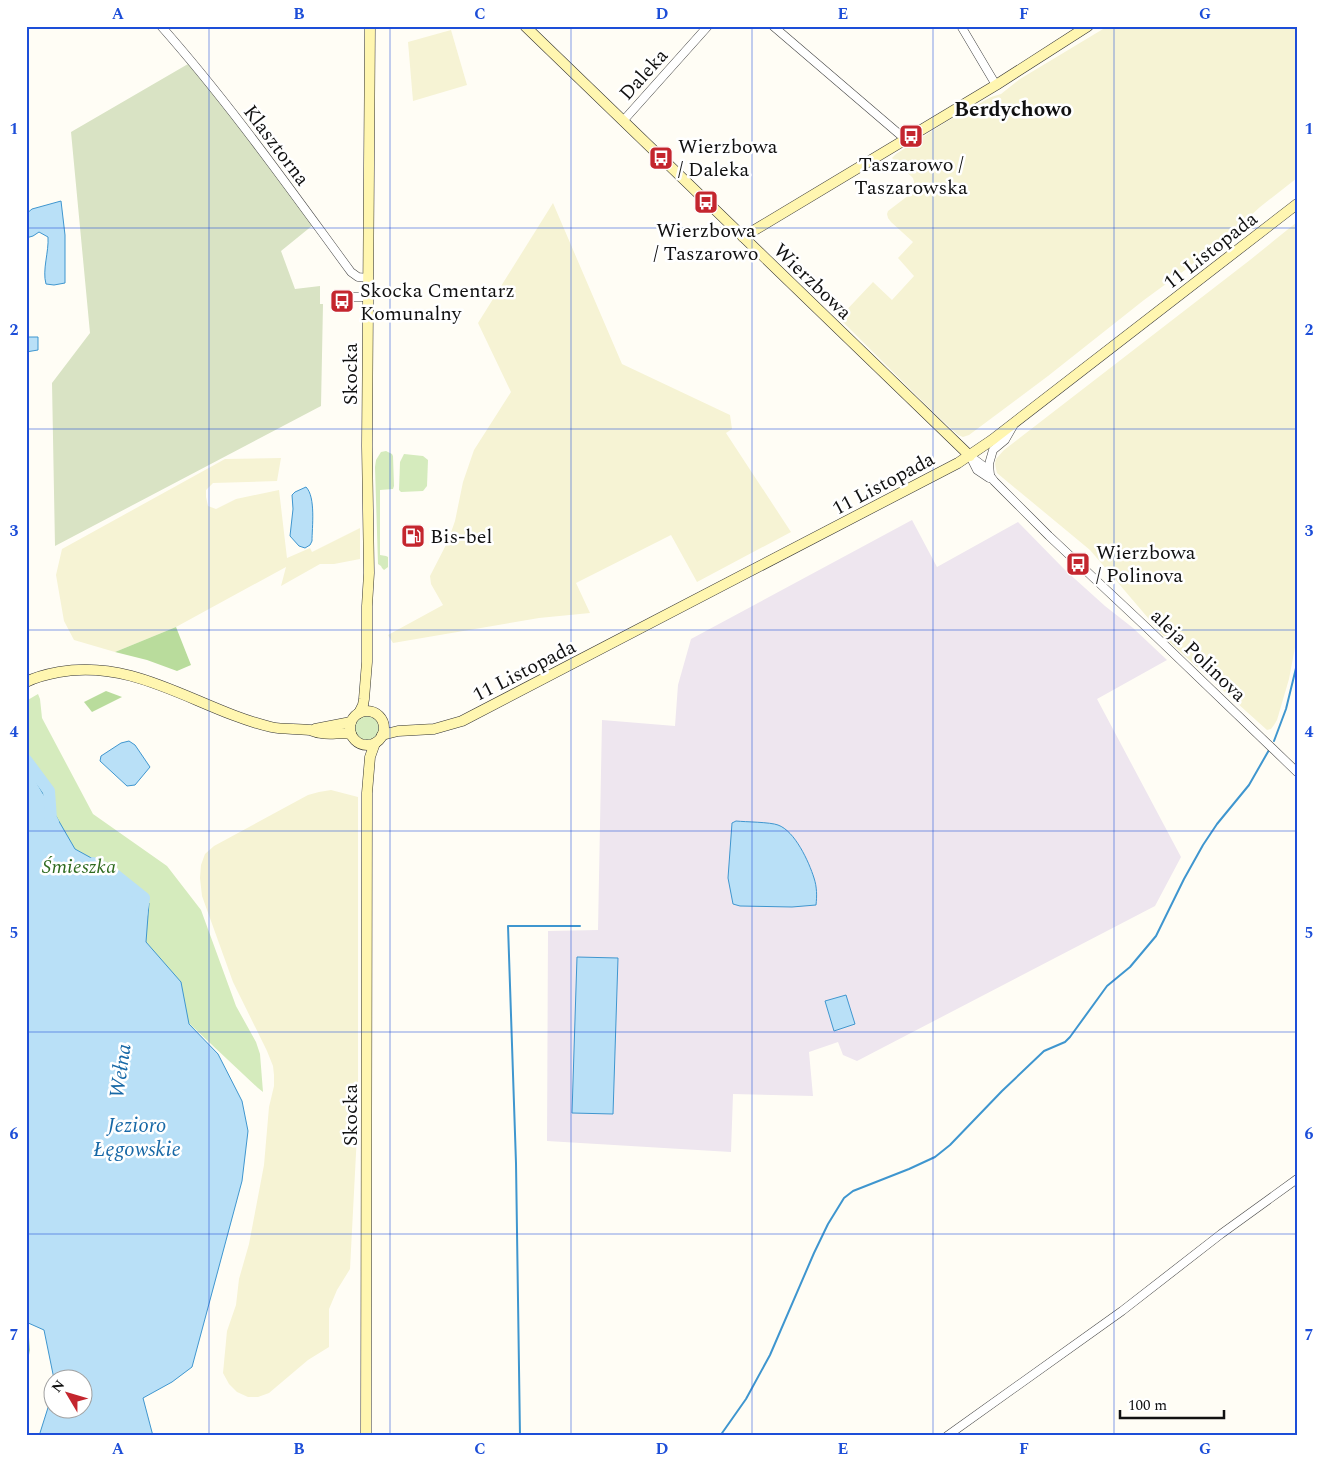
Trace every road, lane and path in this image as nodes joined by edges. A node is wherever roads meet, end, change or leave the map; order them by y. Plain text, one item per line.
1 (160, 26) edge
2 (370, 26) edge
3 (525, 26) edge
4 (708, 26) edge
5 (774, 26) edge
6 (962, 26) edge
7 (1088, 26) edge
8 (996, 85) junction
9 (623, 121) junction
10 (905, 139) junction
11 (1297, 204) edge
12 (743, 237) junction
13 (368, 278) junction
14 (350, 297) dead end
15 (368, 297) junction
16 (1015, 422) junction
17 (970, 456) junction
18 (992, 478) junction
19 (367, 662) junction
20 (26, 682) edge
21 (359, 713) junction
22 (379, 717) junction
23 (351, 722) junction
24 (445, 726) junction
25 (309, 730) junction
26 (351, 734) junction
27 (378, 739) junction
28 (359, 743) junction
29 (1297, 772) edge
30 (367, 793) junction
31 (1297, 1178) edge
32 (366, 1436) edge
33 (947, 1436) edge

1 - 13 street, Klasztorna
2 - 13 main road, Skocka
3 - 9 main road, Wierzbowa
4 - 9 street, Daleka
5 - 10 street
6 - 8 street
7 - 8 main road
8 - 10 main road
9 - 12 main road, Wierzbowa
10 - 12 main road
11 - 16 main road, 11 Listopada
12 - 17 main road, Wierzbowa
13 - 15 main road, Skocka
14 - 15 street
15 - 19 main road, Skocka
16 - 17 main road, 11 Listopada
16 - 18 street
17 - 18 street, aleja Polinova
17 - 24 main road, 11 Listopada
18 - 29 street, aleja Polinova
19 - 21 main road, Skocka
19 - 22 main road, Skocka
20 - 25 main road
21 - 22 main road
21 - 23 main road
22 - 24 main road, 11 Listopada
22 - 27 main road
23 - 25 main road
23 - 26 main road
24 - 27 main road, 11 Listopada
25 - 26 main road
26 - 28 main road
27 - 28 main road
27 - 30 main road, Skocka
28 - 30 main road, Skocka
30 - 32 main road, Skocka
31 - 33 street

